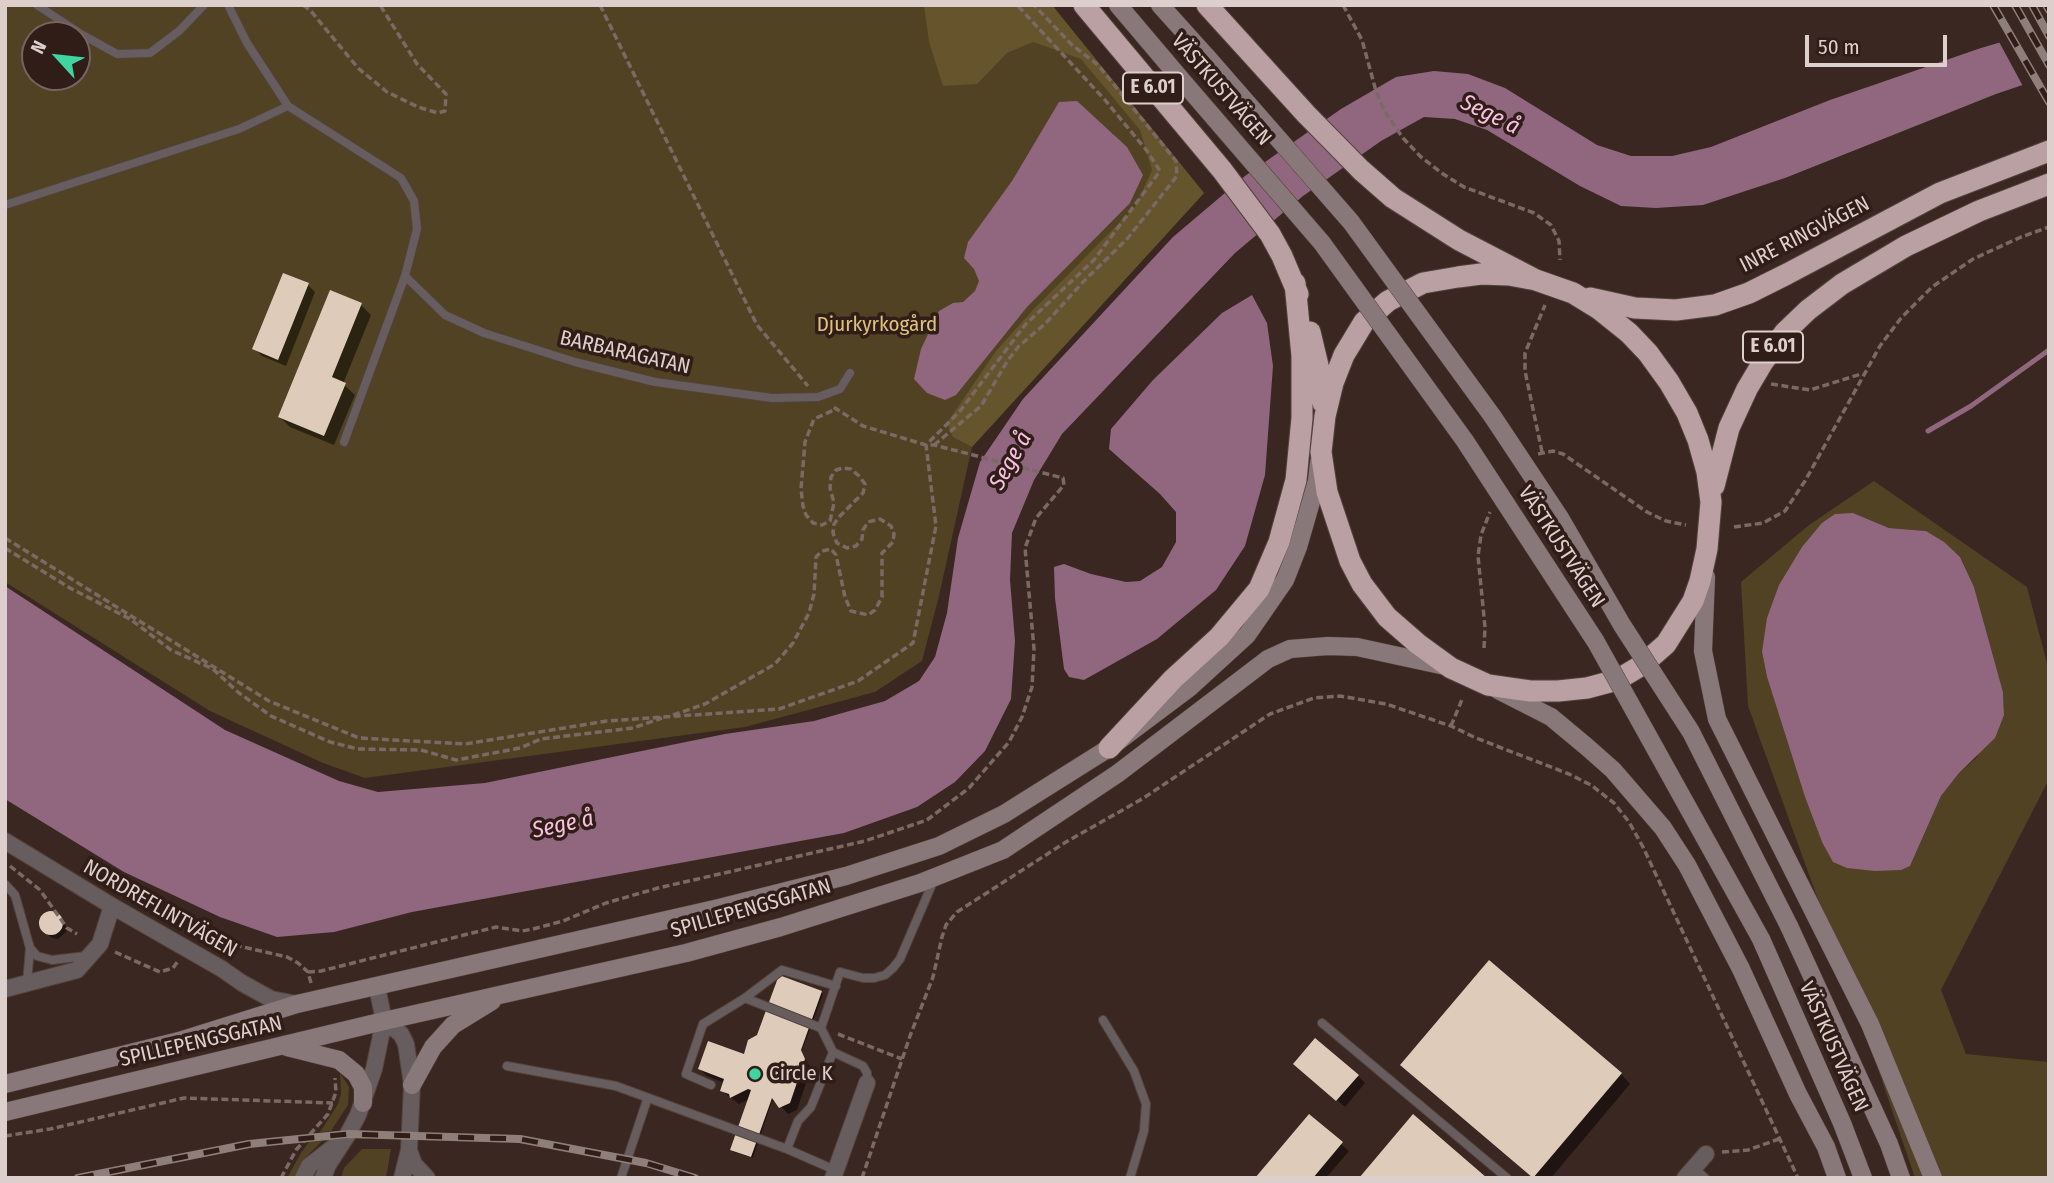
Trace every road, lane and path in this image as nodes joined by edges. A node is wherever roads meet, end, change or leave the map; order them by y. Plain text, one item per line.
1 (37, 5) edge
2 (204, 5) edge
3 (228, 5) edge
4 (303, 5) edge
5 (380, 5) edge
6 (600, 5) edge
7 (1017, 5) edge
8 (1034, 5) edge
9 (1084, 5) edge
10 (1118, 5) edge
11 (1160, 5) edge
12 (1207, 5) edge
13 (1343, 5) edge
14 (288, 106) junction
15 (2049, 151) edge
16 (2049, 184) edge
17 (5, 205) edge
18 (2049, 227) edge
19 (1560, 260) dead end
20 (405, 276) junction
21 (1536, 279) junction
22 (1295, 283) junction
23 (1573, 293) junction
24 (1545, 305) dead end
25 (850, 373) dead end
26 (1863, 374) junction
27 (1746, 389) junction
28 (818, 397) junction
29 (836, 408) junction
30 (1325, 416) junction
31 (344, 442) dead end
32 (926, 445) junction
33 (934, 445) junction
34 (1321, 453) junction
35 (1711, 502) junction
36 (1491, 510) dead end
37 (1686, 525) dead end
38 (1734, 527) dead end
39 (5, 538) edge
40 (5, 548) edge
41 (1707, 549) junction
42 (1484, 648) dead end
43 (1451, 668) junction
44 (1489, 685) junction
45 (1463, 697) dead end
46 (668, 717) junction
47 (1451, 726) junction
48 (1109, 748) junction
49 (5, 841) edge
50 (5, 862) edge
51 (935, 877) junction
52 (5, 884) edge
53 (112, 906) junction
54 (76, 934) dead end
55 (198, 937) dead end
56 (30, 948) junction
57 (110, 950) dead end
58 (178, 950) junction
59 (91, 956) junction
60 (27, 984) junction
61 (836, 986) junction
62 (377, 987) junction
63 (5, 989) edge
64 (503, 993) junction
65 (745, 998) junction
66 (298, 1004) junction
67 (1103, 1020) dead end
68 (384, 1021) junction
69 (1322, 1023) dead end
70 (821, 1028) junction
71 (284, 1046) junction
72 (833, 1052) junction
73 (902, 1059) junction
74 (507, 1066) dead end
75 (334, 1070) dead end
76 (867, 1083) joint
77 (5, 1084) edge
78 (412, 1085) junction
79 (711, 1085) dead end
80 (647, 1100) junction
81 (363, 1103) junction
82 (333, 1104) junction
83 (5, 1112) edge
84 (5, 1136) edge
85 (344, 1139) junction
86 (1780, 1139) junction
87 (787, 1149) junction
88 (409, 1150) junction
89 (1706, 1154) joint
90 (834, 1174) edge
91 (1695, 1174) edge
92 (281, 1178) edge
93 (303, 1178) edge
94 (323, 1178) edge
95 (402, 1178) edge
96 (427, 1178) edge
97 (621, 1178) edge
98 (862, 1178) edge
99 (1130, 1178) edge
100 (1507, 1178) edge
101 (1798, 1178) edge
102 (1837, 1178) edge
103 (1863, 1178) edge
104 (1901, 1178) edge
105 (1933, 1178) edge

1 - 2 lane
3 - 14 lane
4 - 5 path
6 - 28 path
7 - 32 path
8 - 33 path
9 - 22 highway, E 6.01
10 - 103 main road, VÄSTKUSTVÄGEN, bridge
11 - 104 main road, VÄSTKUSTVÄGEN, bridge
12 - 21 highway
13 - 19 path
14 - 17 lane
14 - 20 lane
15 - 23 highway, INRE RINGVÄGEN
16 - 27 highway, E 6.01
18 - 26 path
20 - 28 lane, BARBARAGATAN
20 - 31 lane
21 - 23 highway
21 - 30 highway
22 - 30 highway, E 6.01
22 - 48 highway
23 - 35 highway
24 - 37 path
25 - 28 lane
26 - 27 path
26 - 38 path
27 - 35 highway, E 6.01
28 - 29 path
29 - 32 path
29 - 46 path
30 - 34 highway
32 - 33 path
32 - 46 path
33 - 55 path
34 - 43 highway
34 - 48 main road, SPILLEPENGSGATAN
35 - 41 highway
36 - 42 path
39 - 46 path
40 - 46 path
41 - 44 highway
41 - 105 main road
43 - 44 highway
43 - 51 main road, SPILLEPENGSGATAN
44 - 102 main road
45 - 47 path
47 - 73 path
47 - 86 path
48 - 62 main road, SPILLEPENGSGATAN
49 - 53 street, NORDREFLINTVÄGEN
50 - 54 path
51 - 61 lane
51 - 64 main road, SPILLEPENGSGATAN
52 - 56 lane
53 - 58 street, NORDREFLINTVÄGEN
53 - 59 street
56 - 59 lane
56 - 60 lane
57 - 58 path
58 - 66 street, NORDREFLINTVÄGEN
59 - 60 street
60 - 63 street
61 - 65 lane
61 - 70 lane
62 - 66 main road, SPILLEPENGSGATAN
62 - 68 street
64 - 68 main road, SPILLEPENGSGATAN
64 - 78 main road
65 - 70 lane
65 - 79 lane
66 - 77 main road, SPILLEPENGSGATAN
67 - 99 lane
68 - 71 main road, SPILLEPENGSGATAN
68 - 78 street
68 - 81 street
69 - 100 lane
70 - 72 lane
70 - 73 path
71 - 81 main road
71 - 83 main road, SPILLEPENGSGATAN
72 - 76 lane
72 - 87 lane
73 - 98 path
74 - 80 lane
75 - 82 path
76 - 90 street
78 - 88 street
80 - 87 lane
80 - 97 lane
81 - 85 street
82 - 84 path
82 - 92 path
85 - 93 street
85 - 94 street
86 - 89 path
86 - 101 path
87 - 90 lane
88 - 95 street
88 - 96 street
89 - 91 street

